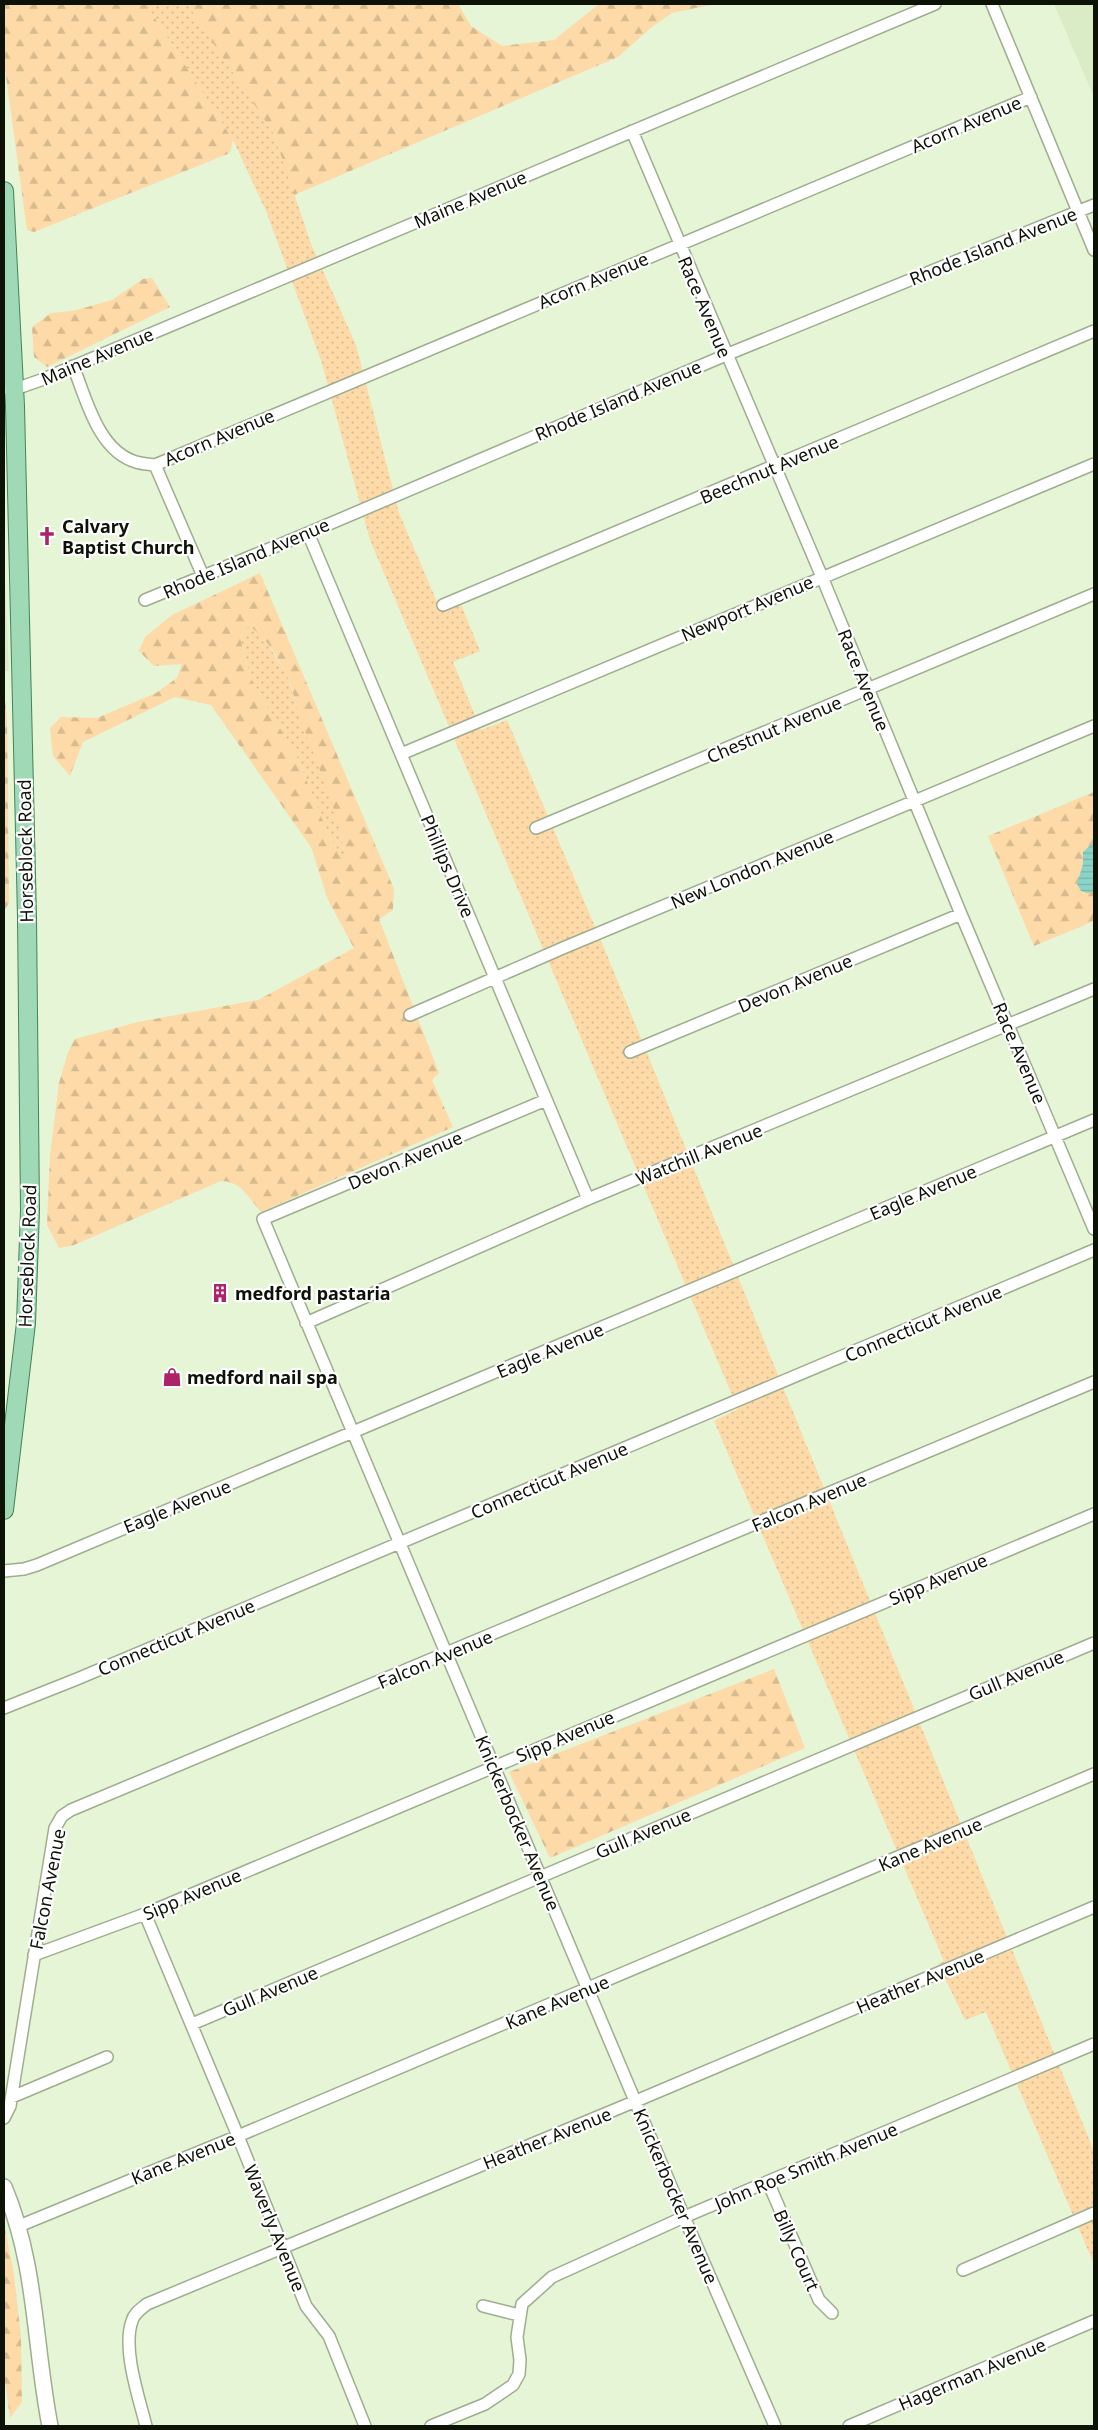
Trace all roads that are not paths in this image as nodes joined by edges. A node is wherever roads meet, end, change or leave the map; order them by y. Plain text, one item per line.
1 (935, 4) edge
2 (992, 4) edge
3 (1031, 97) junction
4 (632, 130) junction
5 (4, 192) edge
6 (1094, 206) edge
7 (1078, 212) junction
8 (679, 245) junction
9 (1094, 250) edge
10 (1094, 331) edge
11 (726, 355) junction
12 (73, 366) junction
13 (9, 388) edge
14 (1094, 464) edge
15 (155, 465) junction
16 (775, 466) junction
17 (308, 533) junction
18 (203, 576) junction
19 (822, 577) junction
20 (1094, 594) edge
21 (145, 600) dead end
22 (443, 606) dead end
23 (868, 690) junction
24 (1094, 726) edge
25 (401, 754) junction
26 (914, 801) junction
27 (536, 828) dead end
28 (961, 914) junction
29 (495, 978) junction
30 (1094, 989) edge
31 (410, 1015) dead end
32 (1008, 1026) junction
33 (630, 1052) dead end
34 (546, 1100) junction
35 (1094, 1120) edge
36 (1055, 1136) junction
37 (588, 1199) junction
38 (263, 1219) joint
39 (1094, 1229) edge
40 (1094, 1250) edge
41 (306, 1323) junction
42 (1094, 1382) edge
43 (353, 1433) junction
44 (4, 1510) edge
45 (1094, 1514) edge
46 (400, 1542) junction
47 (4, 1571) edge
48 (1094, 1643) edge
49 (448, 1654) junction
50 (4, 1708) edge
51 (493, 1767) junction
52 (1094, 1774) edge
53 (542, 1876) junction
54 (1094, 1907) edge
55 (145, 1914) junction
56 (34, 1955) junction
57 (589, 1988) junction
58 (192, 2024) junction
59 (1094, 2044) edge
60 (107, 2057) dead end
61 (12, 2097) junction
62 (636, 2101) junction
63 (4, 2118) edge
64 (238, 2136) junction
65 (768, 2182) junction
66 (4, 2187) edge
67 (1094, 2213) edge
68 (684, 2217) junction
69 (18, 2226) junction
70 (282, 2247) junction
71 (963, 2270) dead end
72 (482, 2306) dead end
73 (832, 2313) dead end
74 (519, 2315) junction
75 (1094, 2322) edge
76 (455, 2422) edge
77 (868, 2423) edge
78 (50, 2426) edge
79 (146, 2426) edge
80 (365, 2426) edge
81 (431, 2426) edge
82 (774, 2426) edge
83 (849, 2426) edge

1 - 4 street, Maine Avenue
2 - 3 street
3 - 7 street
3 - 8 street, Acorn Avenue
4 - 8 street, Race Avenue
4 - 12 street, Maine Avenue
5 - 13 main road, Horseblock Road
6 - 7 street, Rhode Island Avenue
7 - 9 street
7 - 11 street, Rhode Island Avenue
8 - 11 street, Race Avenue
8 - 15 street, Acorn Avenue
10 - 16 street, Beechnut Avenue
11 - 16 street, Race Avenue
11 - 17 street, Rhode Island Avenue
12 - 13 street, Maine Avenue
12 - 15 street
13 - 44 main road, Horseblock Road
14 - 19 street, Newport Avenue
15 - 18 street
16 - 19 street, Race Avenue
16 - 22 street, Beechnut Avenue
17 - 18 street, Rhode Island Avenue
17 - 25 street, Phillips Drive
18 - 21 street, Rhode Island Avenue
19 - 23 street, Race Avenue
19 - 25 street, Newport Avenue
20 - 23 street, Chestnut Avenue
23 - 26 street, Race Avenue
23 - 27 street, Chestnut Avenue
24 - 26 street, New London Avenue
25 - 29 street, Phillips Drive
26 - 28 street, Race Avenue
26 - 29 street, New London Avenue
28 - 32 street, Race Avenue
28 - 33 street, Devon Avenue
29 - 31 street, New London Avenue
29 - 34 street, Phillips Drive
30 - 32 street, Watchill Avenue
32 - 36 street, Race Avenue
32 - 37 street, Watchill Avenue
34 - 37 street, Phillips Drive
34 - 38 street, Devon Avenue
35 - 36 street, Eagle Avenue
36 - 39 street, Race Avenue
36 - 43 street, Eagle Avenue
37 - 41 street, Watchill Avenue
38 - 41 street, Knickerbocker Avenue
40 - 46 street, Connecticut Avenue
41 - 43 street, Knickerbocker Avenue
42 - 49 street, Falcon Avenue
43 - 46 street, Knickerbocker Avenue
43 - 47 street, Eagle Avenue
45 - 51 street, Sipp Avenue
46 - 49 street, Knickerbocker Avenue
46 - 50 street, Connecticut Avenue
48 - 53 street, Gull Avenue
49 - 51 street, Knickerbocker Avenue
49 - 56 street, Falcon Avenue
51 - 53 street, Knickerbocker Avenue
51 - 55 street, Sipp Avenue
52 - 57 street, Kane Avenue
53 - 57 street, Knickerbocker Avenue
53 - 58 street, Gull Avenue
54 - 62 street, Heather Avenue
55 - 56 street, Sipp Avenue
55 - 58 street, Waverly Avenue
56 - 61 street, Falcon Avenue
57 - 62 street, Knickerbocker Avenue
57 - 64 street, Kane Avenue
58 - 64 street, Waverly Avenue
59 - 65 street, John Roe Smith Avenue
60 - 61 street
61 - 63 street, Falcon Avenue
62 - 68 street, Knickerbocker Avenue
62 - 70 street, Heather Avenue
64 - 69 street, Kane Avenue
64 - 70 street, Waverly Avenue
65 - 68 street, John Roe Smith Avenue
65 - 73 street, Billy Court
66 - 69 main road
67 - 71 street
68 - 74 street, John Roe Smith Avenue
68 - 82 street, Knickerbocker Avenue
69 - 78 main road
70 - 79 street, Heather Avenue
70 - 80 street, Waverly Avenue
72 - 74 street
74 - 76 street, John Roe Smith Avenue
75 - 77 street, Hagerman Avenue
76 - 81 street, John Roe Smith Avenue
77 - 83 street, Hagerman Avenue

